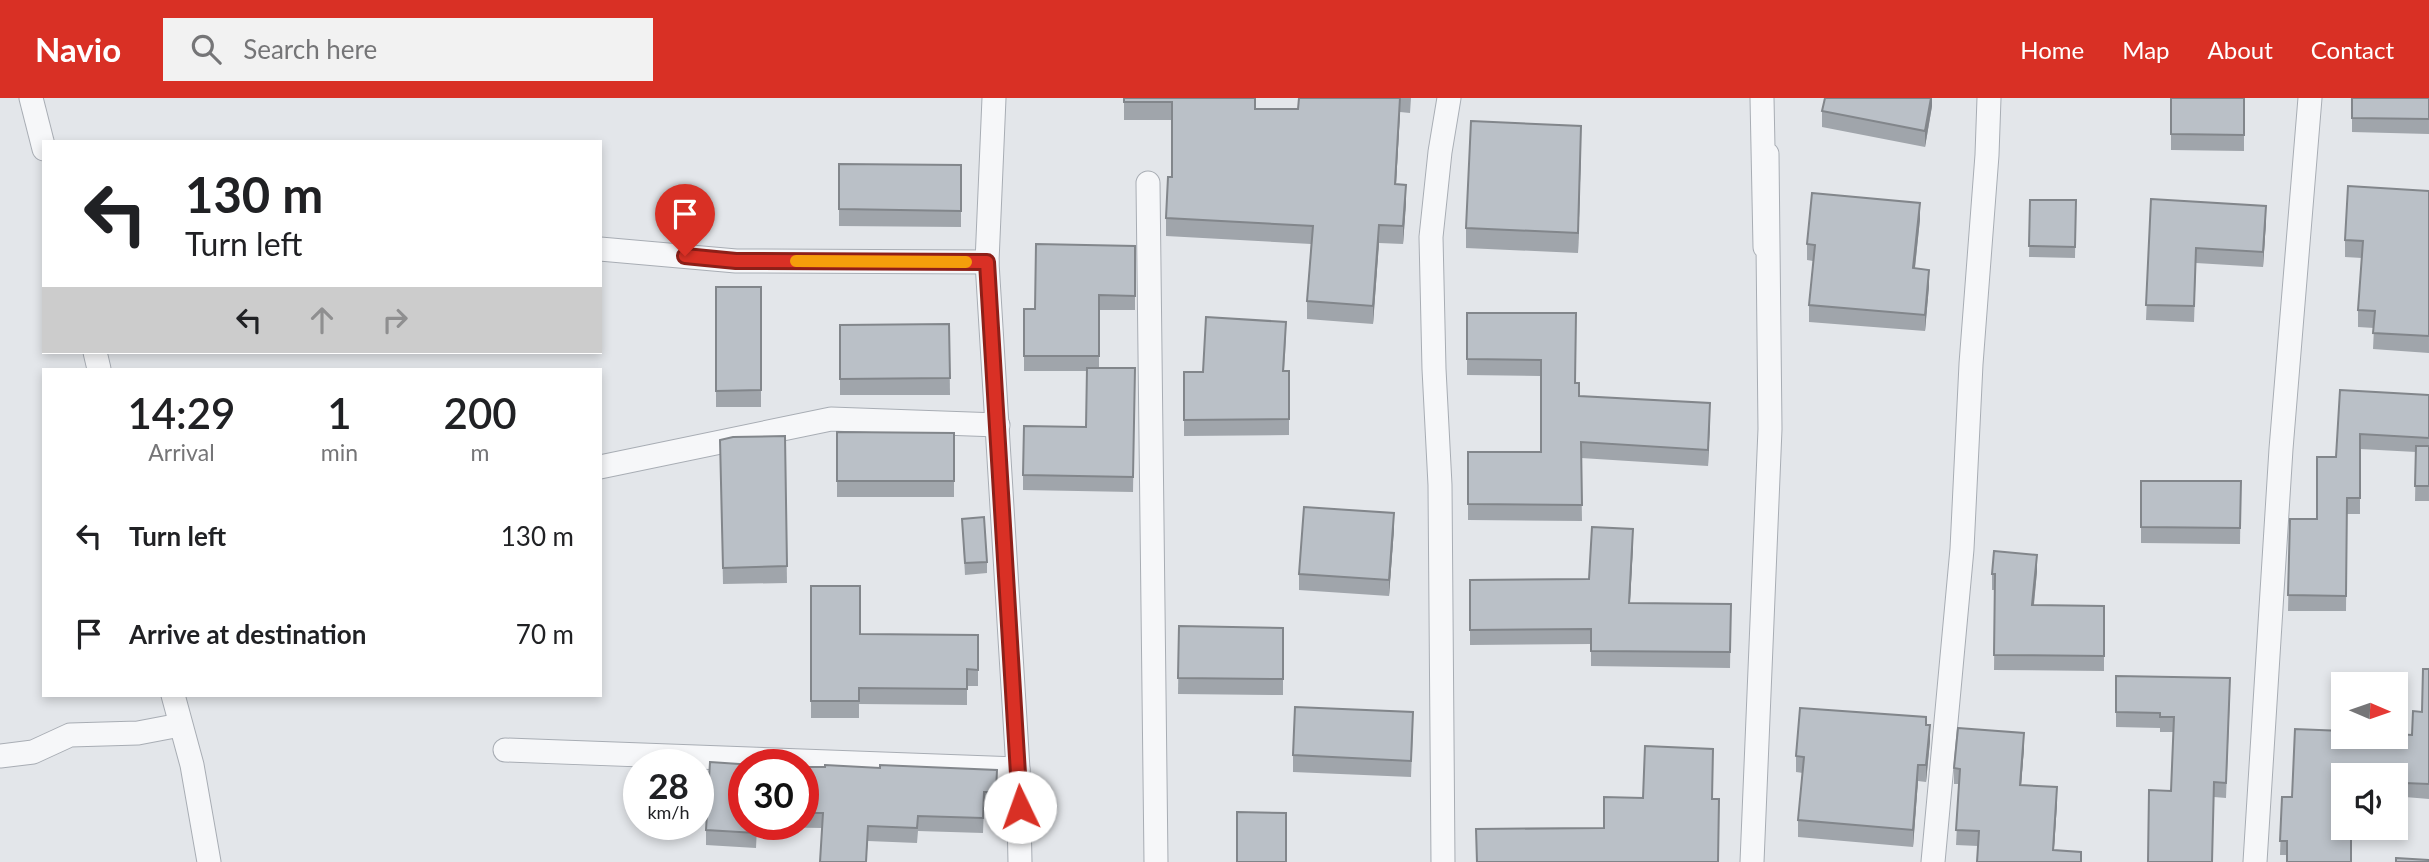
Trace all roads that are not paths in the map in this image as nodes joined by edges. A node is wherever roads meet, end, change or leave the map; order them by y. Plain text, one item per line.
1 (32, 98) edge
2 (994, 98) edge
3 (1449, 98) edge
4 (1762, 98) edge
5 (1989, 98) edge
6 (2310, 98) edge
7 (42, 140) edge
8 (1148, 183) dead end
9 (602, 249) edge
10 (987, 262) junction
11 (998, 425) junction
12 (602, 467) edge
13 (173, 697) edge
14 (180, 725) junction
15 (505, 750) dead end
16 (0, 756) edge
17 (1018, 769) junction
18 (209, 862) edge
19 (1020, 862) edge
20 (1156, 862) edge
21 (1443, 862) edge
22 (1752, 862) edge
23 (1933, 862) edge
24 (2255, 862) edge

1 - 7 street
2 - 10 street
3 - 21 street
4 - 22 street
5 - 23 street
6 - 24 street
8 - 20 street
9 - 10 street
10 - 11 street
11 - 12 street
11 - 17 street
13 - 14 street
14 - 16 street
14 - 18 street
15 - 17 street
17 - 19 street

